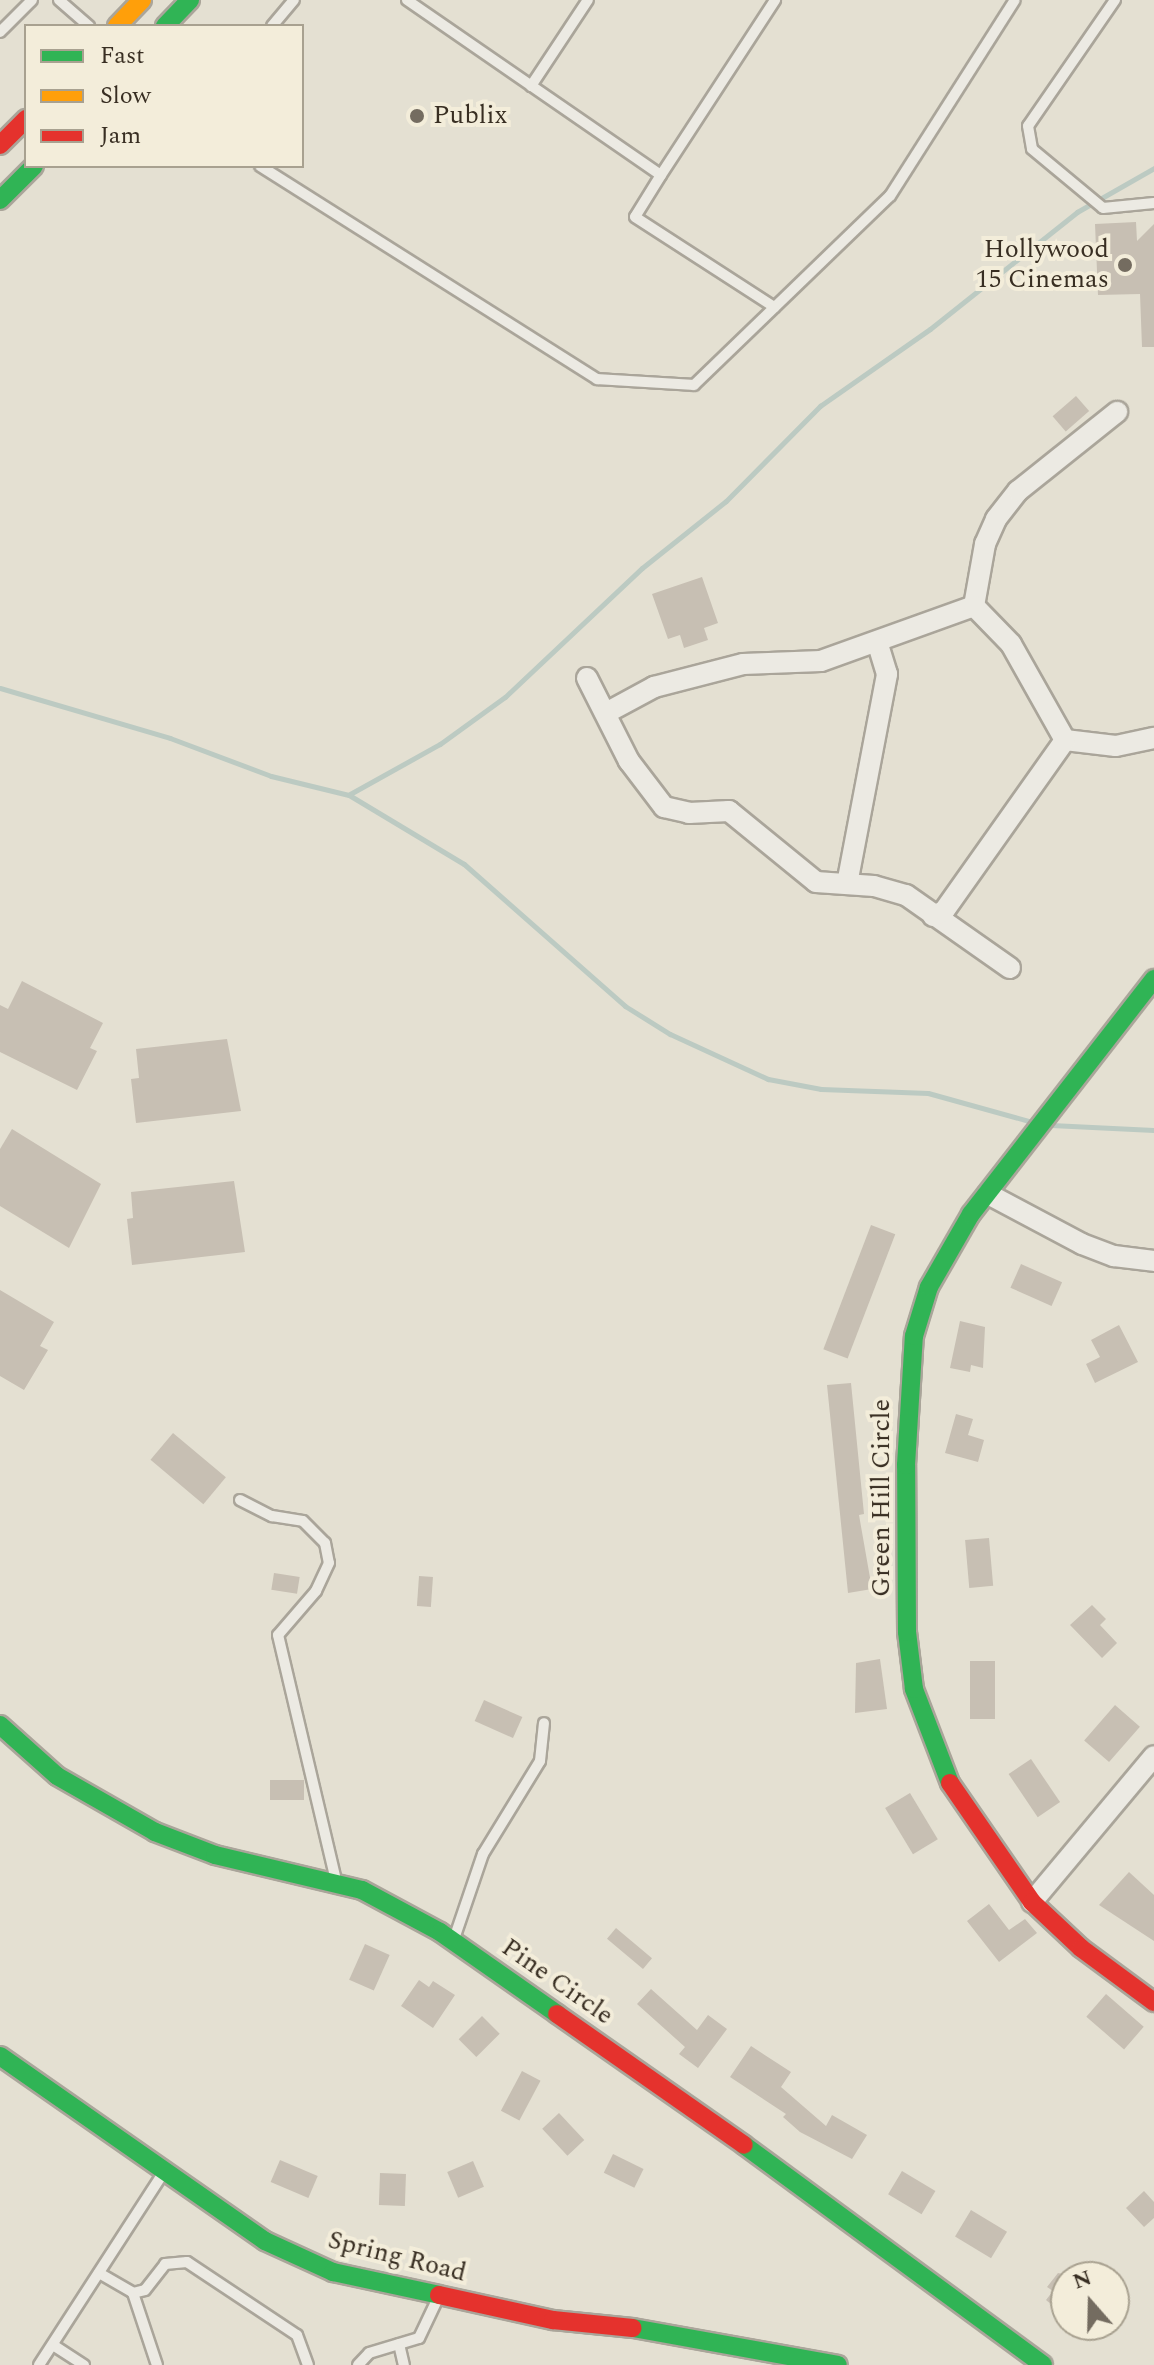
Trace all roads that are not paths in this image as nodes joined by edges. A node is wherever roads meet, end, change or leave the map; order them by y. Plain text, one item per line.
1 (32, 0) edge
2 (59, 0) edge
3 (142, 0) edge
4 (190, 0) edge
5 (294, 0) edge
6 (407, 0) edge
7 (588, 0) edge
8 (775, 0) edge
9 (1015, 0) edge
10 (1115, 0) edge
11 (87, 24) edge
12 (119, 24) edge
13 (167, 24) edge
14 (274, 24) edge
15 (0, 32) edge
16 (531, 86) junction
17 (24, 121) edge
18 (0, 145) edge
19 (32, 168) edge
20 (263, 168) edge
21 (661, 175) junction
22 (0, 200) edge
23 (1154, 203) edge
24 (774, 307) junction
25 (1117, 412) dead end
26 (974, 606) junction
27 (878, 644) junction
28 (587, 678) dead end
29 (606, 713) junction
30 (1154, 738) edge
31 (1065, 740) junction
32 (847, 884) junction
33 (933, 916) junction
34 (1010, 968) dead end
35 (1154, 979) edge
36 (988, 1194) junction
37 (1154, 1261) edge
38 (240, 1500) dead end
39 (544, 1723) dead end
40 (0, 1725) edge
41 (1154, 1756) edge
42 (336, 1882) junction
43 (1032, 1902) junction
44 (454, 1941) junction
45 (1154, 2002) edge
46 (0, 2056) edge
47 (164, 2174) junction
48 (99, 2273) junction
49 (133, 2293) junction
50 (439, 2296) junction
51 (399, 2344) junction
52 (53, 2345) junction
53 (39, 2365) edge
54 (84, 2365) edge
55 (157, 2365) edge
56 (308, 2365) edge
57 (358, 2365) edge
58 (404, 2365) edge
59 (838, 2365) edge
60 (1043, 2365) edge

1 - 15 lane
2 - 11 lane
3 - 12 street
4 - 13 street
5 - 14 lane
6 - 16 lane
7 - 16 lane
8 - 21 lane
9 - 24 lane
10 - 23 lane
16 - 21 lane
17 - 18 street
19 - 22 street
20 - 24 lane
21 - 24 lane
25 - 26 street
26 - 27 street
26 - 31 street
27 - 29 street
27 - 32 street
28 - 29 street
29 - 32 street
30 - 31 street
31 - 33 street
32 - 33 street
33 - 34 street
35 - 36 street, Green Hill Circle
36 - 37 street
36 - 43 street, Green Hill Circle
38 - 42 lane
39 - 44 lane
40 - 42 street, Pine Circle
41 - 43 street
42 - 44 street, Pine Circle
43 - 45 street, Green Hill Circle
44 - 60 street, Pine Circle
46 - 47 street, Spring Road
47 - 48 lane
47 - 50 street, Spring Road
48 - 49 lane
48 - 52 lane
49 - 55 lane
49 - 56 lane
50 - 51 lane
50 - 59 street, Spring Road
51 - 57 lane
51 - 58 lane
52 - 53 lane
52 - 54 lane

